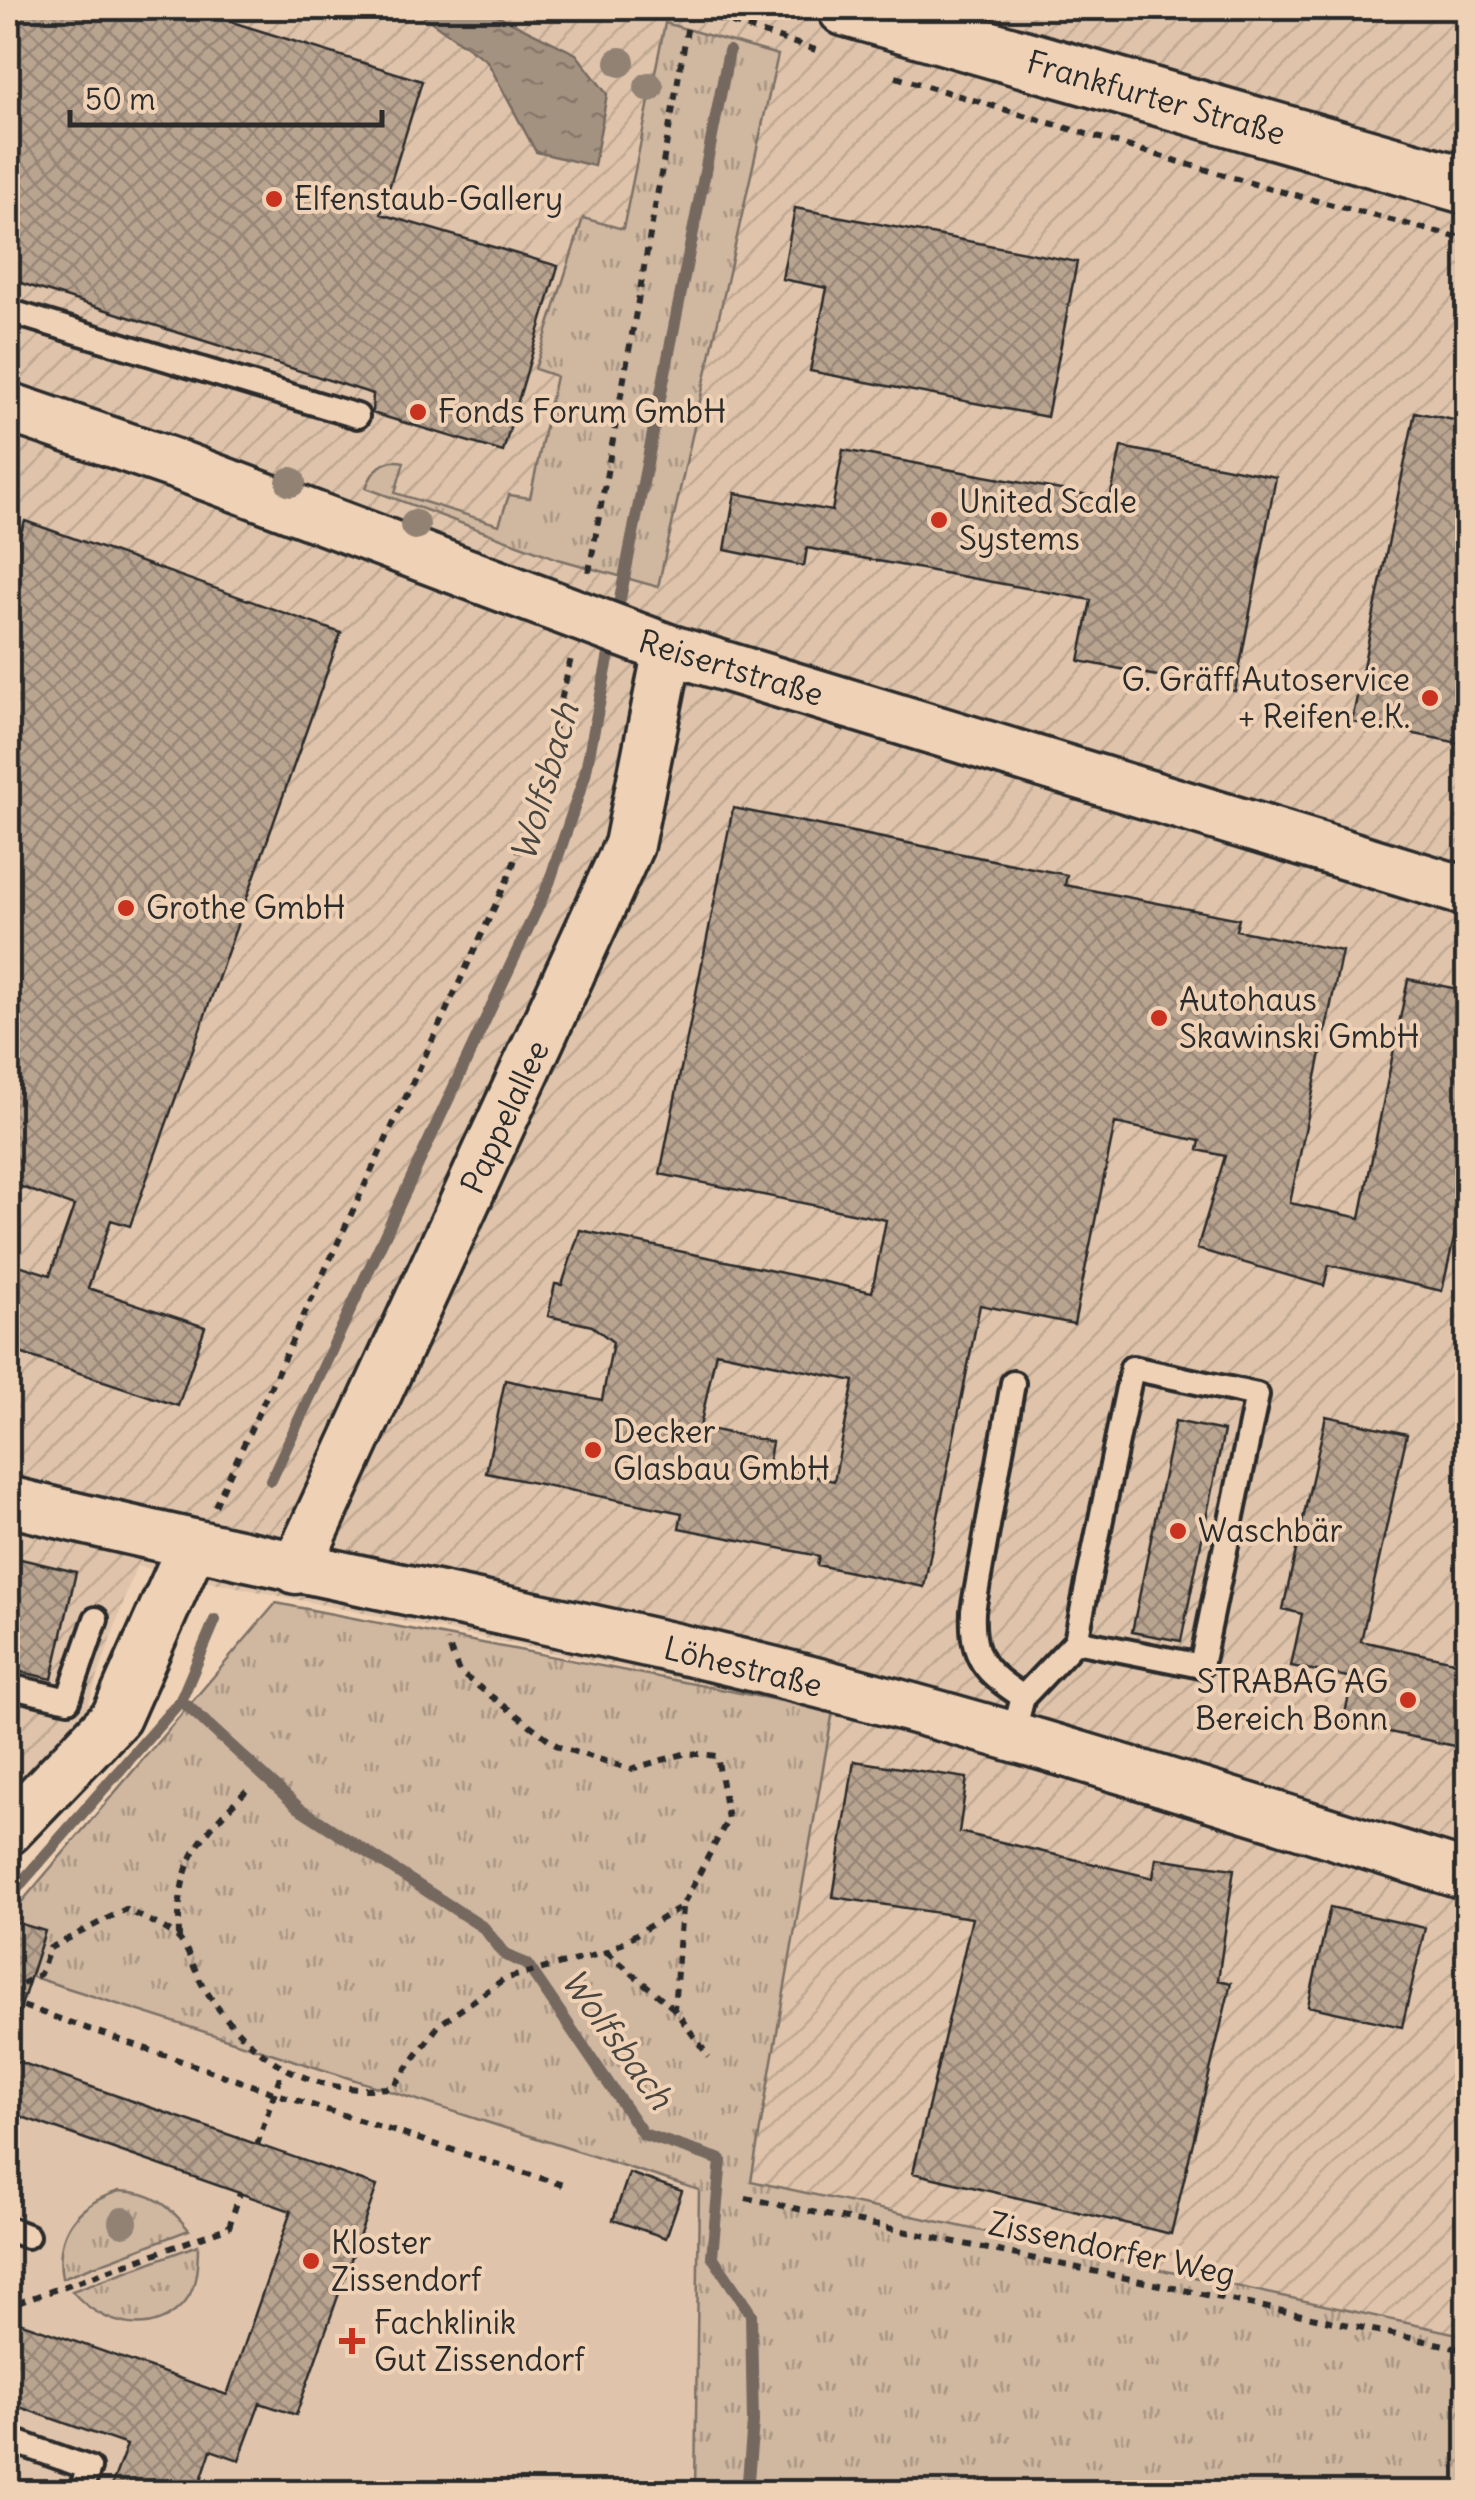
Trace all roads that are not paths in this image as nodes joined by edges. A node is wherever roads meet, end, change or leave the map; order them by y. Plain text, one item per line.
1 (842, 33) edge
2 (1468, 186) edge
3 (8, 311) edge
4 (8, 407) edge
5 (357, 416) dead end
6 (652, 644) junction
7 (1468, 892) edge
8 (1013, 1383) dead end
9 (8, 1500) edge
10 (192, 1546) junction
11 (296, 1569) junction
12 (96, 1619) dead end
13 (1076, 1641) junction
14 (8, 1686) edge
15 (1018, 1716) junction
16 (8, 1830) edge
17 (1468, 1876) edge
18 (8, 2439) edge
19 (80, 2492) edge

1 - 2 main road, Frankfurter Straße
3 - 5 lane
4 - 6 street, Reisertstraße
6 - 7 street, Reisertstraße
6 - 11 street, Pappelallee
8 - 15 lane
9 - 10 street, Löhestraße
10 - 11 street, Löhestraße
10 - 16 street
11 - 15 street, Löhestraße
12 - 14 lane
13 - 13 lane
13 - 15 lane
15 - 17 street, Löhestraße
18 - 19 lane

